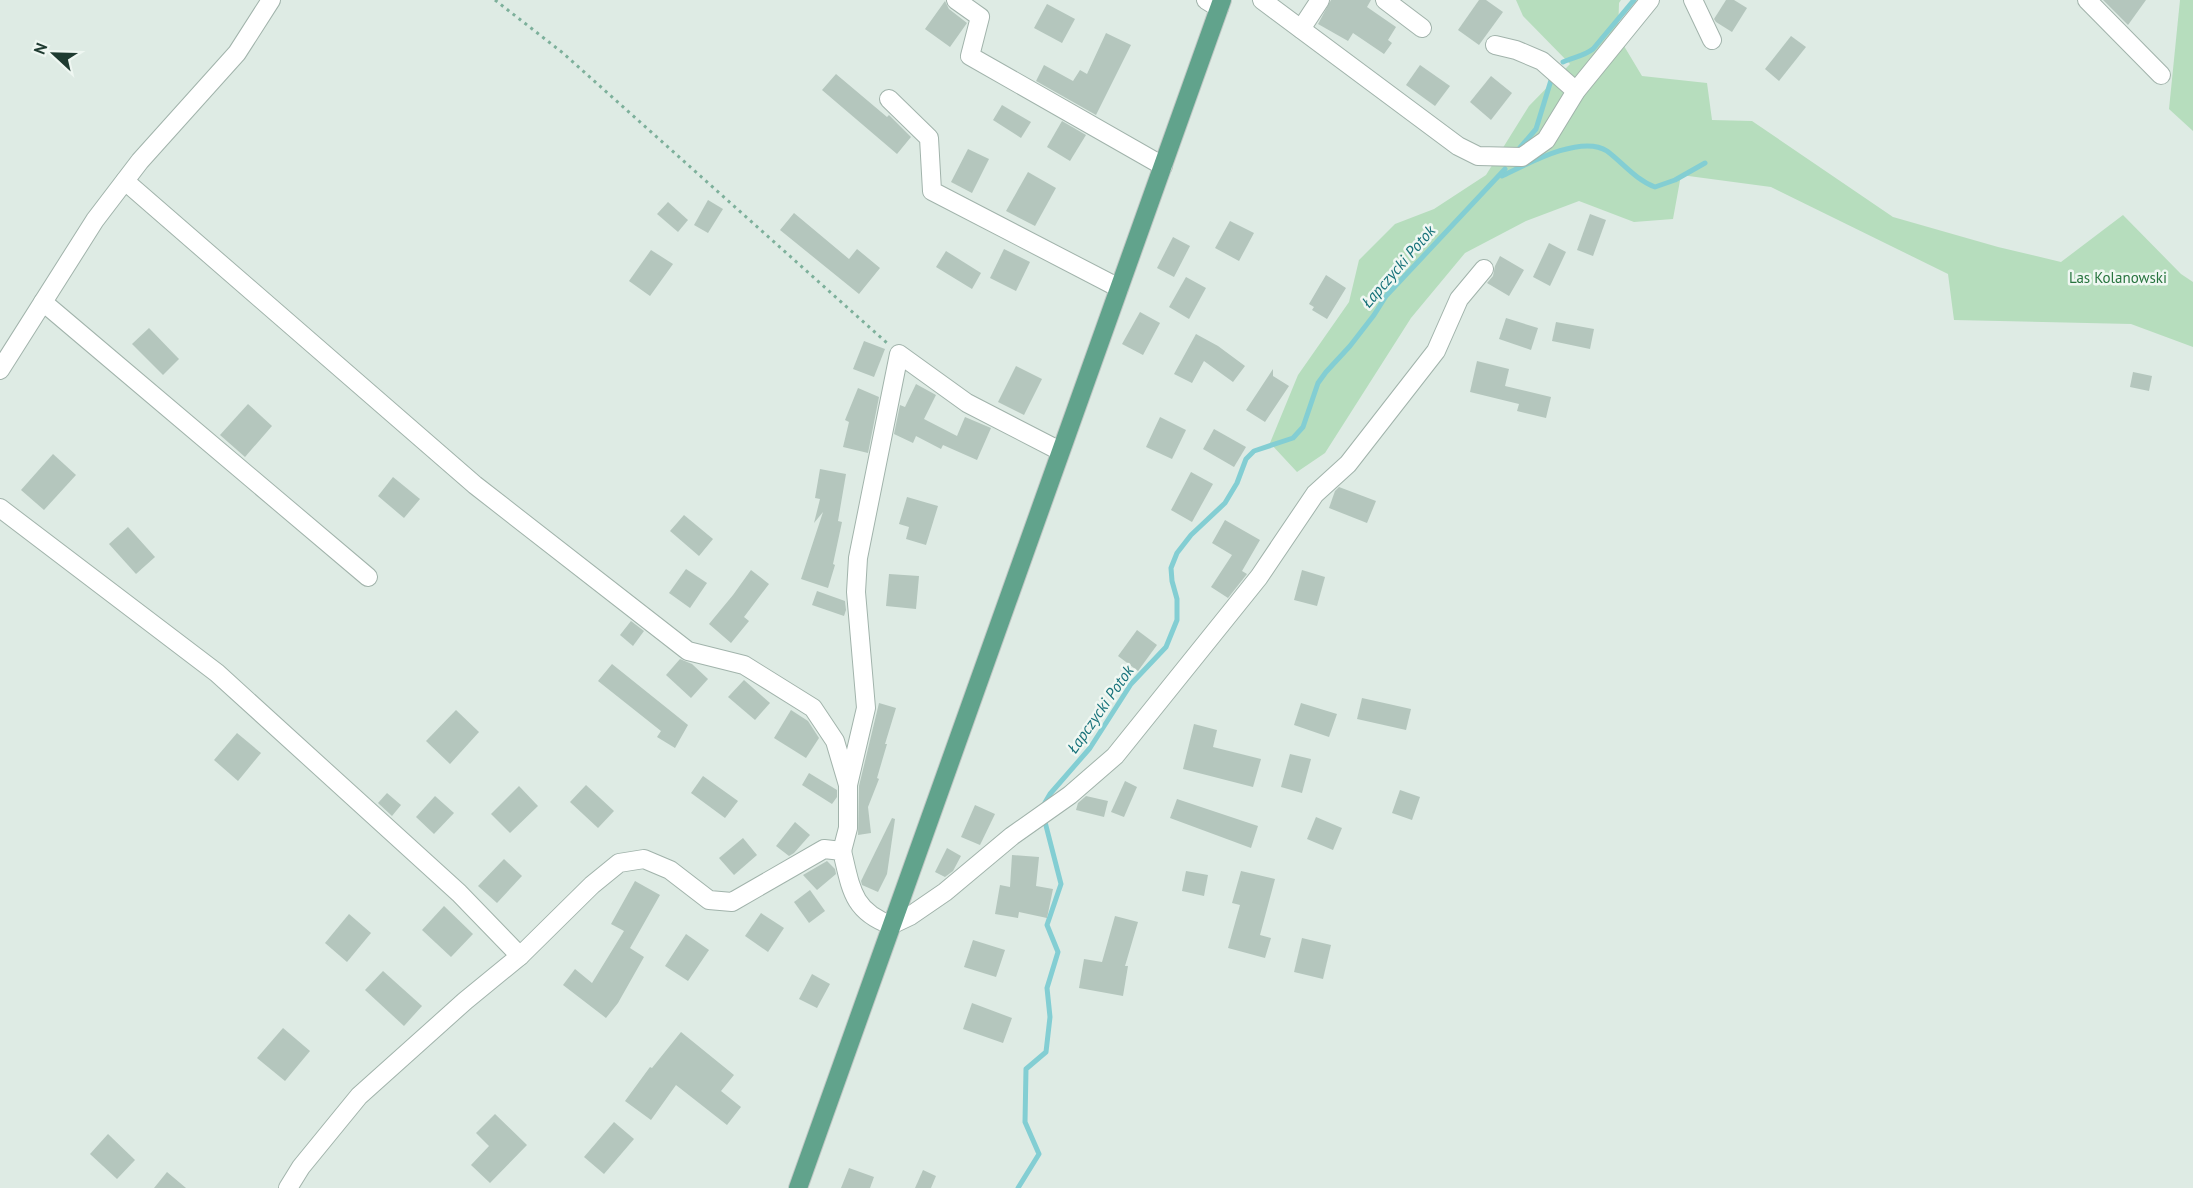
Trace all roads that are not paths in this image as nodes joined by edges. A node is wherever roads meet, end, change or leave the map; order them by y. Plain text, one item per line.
1 (271, 0) edge
2 (956, 0) edge
3 (1262, 0) edge
4 (1320, 0) edge
5 (1385, 0) edge
6 (1650, 0) edge
7 (1692, 0) edge
8 (2087, 0) edge
9 (1216, 3) edge
10 (1422, 28) dead end
11 (1302, 29) junction
12 (1712, 40) dead end
13 (1495, 45) dead end
14 (2161, 75) dead end
15 (1576, 91) junction
16 (889, 99) dead end
17 (1163, 166) junction
18 (125, 182) junction
19 (1484, 269) dead end
20 (1119, 288) junction
21 (43, 302) junction
22 (0, 369) edge
23 (1060, 451) junction
24 (0, 508) edge
25 (368, 577) dead end
26 (848, 785) junction
27 (842, 851) junction
28 (891, 925) junction
29 (520, 956) junction
30 (288, 1188) edge
31 (798, 1188) edge

1 - 18 street
2 - 17 street
3 - 11 street
4 - 11 street
5 - 10 street
6 - 15 street
7 - 12 street
8 - 14 street
9 - 17 main road
11 - 15 street
13 - 15 street
16 - 20 street
17 - 20 main road
18 - 21 street
18 - 26 street
19 - 28 street
20 - 23 main road
21 - 22 street
21 - 25 street
23 - 26 street
23 - 28 main road
24 - 29 street
26 - 27 street
27 - 28 street
27 - 29 street
28 - 31 main road
29 - 30 street

